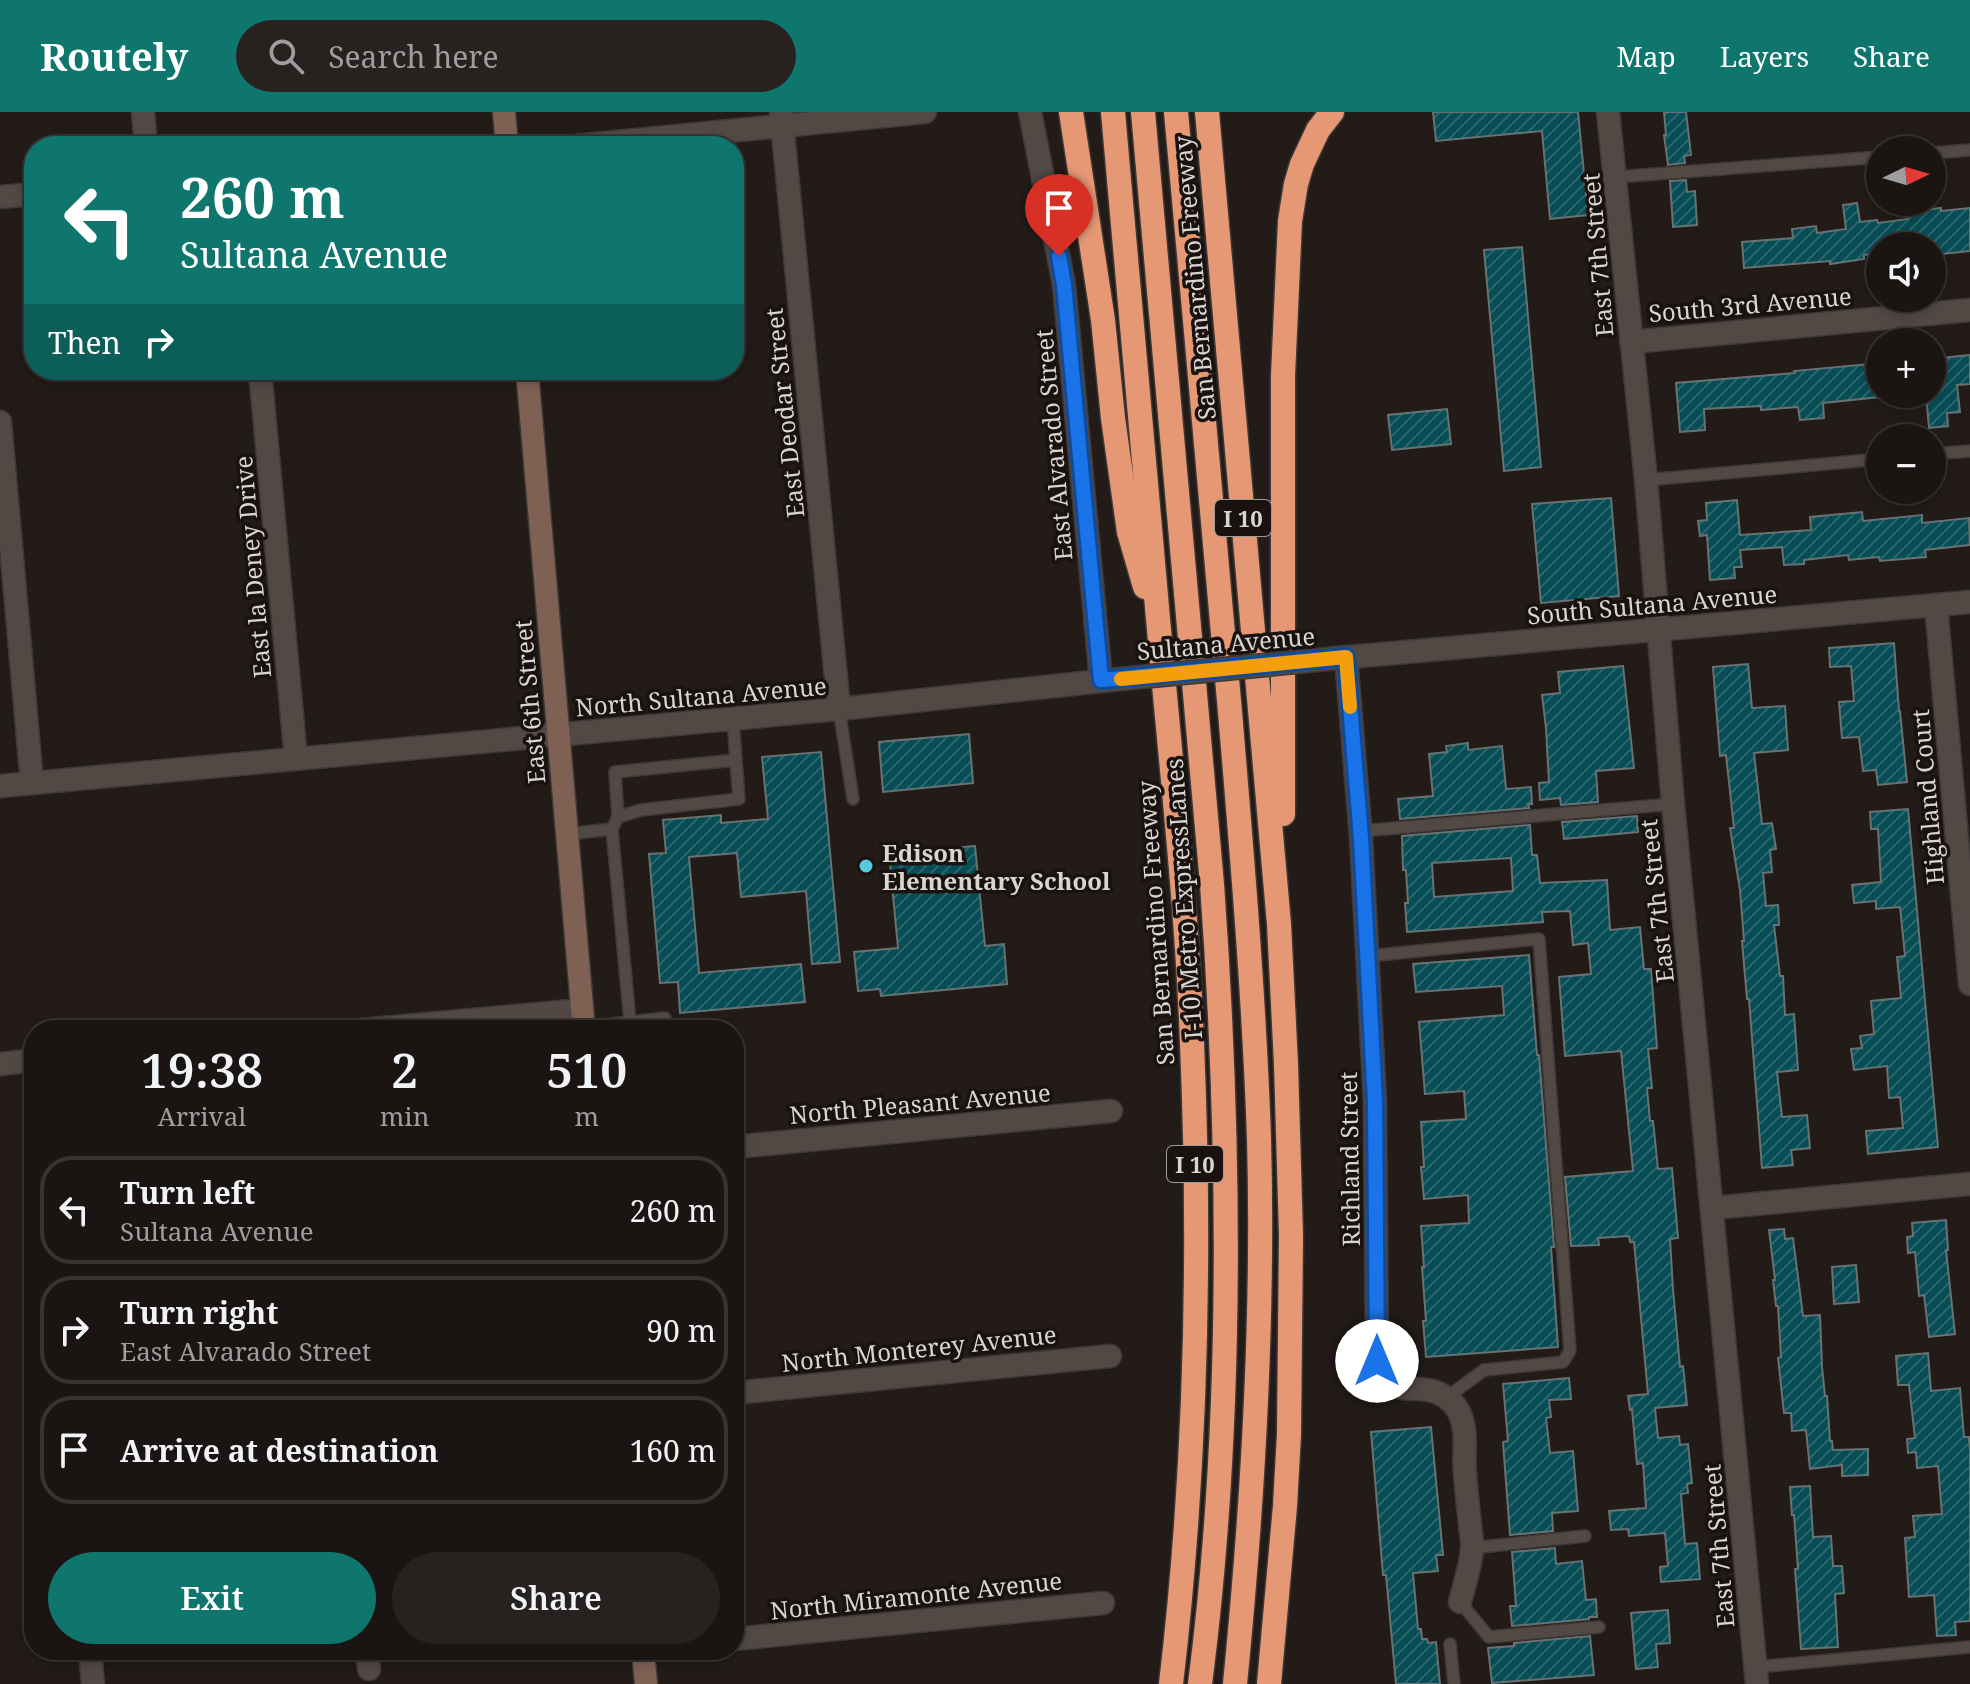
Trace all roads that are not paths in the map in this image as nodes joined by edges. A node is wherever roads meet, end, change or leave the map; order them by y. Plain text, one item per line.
1 (143, 112) edge
2 (504, 112) edge
3 (925, 112) edge
4 (1030, 112) edge
5 (1071, 112) edge
6 (1113, 112) edge
7 (1143, 112) edge
8 (1176, 112) edge
9 (1207, 112) edge
10 (1332, 112) edge
11 (1608, 112) edge
12 (782, 119) edge
13 (145, 136) edge
14 (506, 136) edge
15 (652, 136) edge
16 (1970, 150) edge
17 (1946, 152) edge
18 (1866, 158) edge
19 (1616, 177) junction
20 (24, 195) edge
21 (0, 197) edge
22 (1970, 310) edge
23 (1631, 342) junction
24 (261, 380) edge
25 (528, 380) edge
26 (0, 422) edge
27 (1970, 451) edge
28 (1946, 453) edge
29 (1866, 460) edge
30 (1646, 480) junction
31 (1970, 602) edge
32 (1936, 605) junction
33 (1659, 630) junction
34 (1160, 644) junction
35 (1342, 658) junction
36 (1110, 680) junction
37 (839, 709) junction
38 (733, 719) junction
39 (559, 735) junction
40 (296, 759) junction
41 (736, 760) junction
42 (32, 783) junction
43 (0, 786) edge
44 (853, 799) dead end
45 (1673, 804) junction
46 (618, 817) junction
47 (612, 829) junction
48 (1361, 831) junction
49 (567, 834) junction
50 (1279, 924) junction
51 (1368, 956) junction
52 (1970, 984) edge
53 (665, 1018) dead end
54 (584, 1020) edge
55 (630, 1020) edge
56 (648, 1020) edge
57 (24, 1061) edge
58 (0, 1064) edge
59 (1111, 1111) dead end
60 (744, 1146) edge
61 (1970, 1184) edge
62 (1712, 1208) junction
63 (1110, 1356) dead end
64 (744, 1392) edge
65 (1446, 1398) junction
66 (1585, 1536) dead end
67 (1472, 1548) junction
68 (1460, 1602) joint
69 (1103, 1603) dead end
70 (1599, 1627) dead end
71 (744, 1638) edge
72 (1450, 1644) dead end
73 (1970, 1647) edge
74 (91, 1660) edge
75 (644, 1660) edge
76 (1756, 1676) edge
77 (93, 1684) edge
78 (646, 1684) edge
79 (1171, 1684) edge
80 (1200, 1684) edge
81 (1235, 1684) edge
82 (1269, 1684) edge
83 (1454, 1684) edge

1 - 13 street
2 - 14 main road
3 - 12 street
4 - 36 street, East Alvarado Street
5 - 34 highway
6 - 34 highway, San Bernardino Freeway / I 10
7 - 80 highway, I-10 Metro ExpressLanes
8 - 81 highway
9 - 50 highway, San Bernardino Freeway / I 10
10 - 50 highway
11 - 19 street, East 7th Street
12 - 15 street
12 - 37 street, East Deodar Street
16 - 17 lane
18 - 19 lane
19 - 23 street, East 7th Street
20 - 21 street
22 - 23 street, South 3rd Avenue
23 - 30 street, East 7th Street
24 - 40 street, East la Deney Drive
25 - 39 main road, East 6th Street
26 - 42 street
27 - 28 lane
29 - 30 lane
30 - 33 street, East 7th Street
31 - 32 street, South Sultana Avenue
32 - 33 street, South Sultana Avenue
32 - 52 street, Highland Court
33 - 35 street, South Sultana Avenue
33 - 45 street, East 7th Street
34 - 79 highway, San Bernardino Freeway / I 10
35 - 36 street, Sultana Avenue, bridge
35 - 48 street, Richland Street
36 - 37 street, North Sultana Avenue
37 - 38 street, North Sultana Avenue
37 - 44 lane
38 - 39 street, North Sultana Avenue
38 - 41 lane
39 - 40 street, North Sultana Avenue
39 - 49 main road, East 6th Street
40 - 42 street, North Sultana Avenue
41 - 46 lane
41 - 46 lane
42 - 43 street, North Sultana Avenue
45 - 48 lane
45 - 62 street, East 7th Street
46 - 47 lane
47 - 49 lane
47 - 55 lane
48 - 51 street, Richland Street
49 - 54 main road, East 6th Street
50 - 82 highway, San Bernardino Freeway / I 10
51 - 65 street, Richland Street
51 - 65 lane
53 - 56 lane
57 - 58 street
59 - 60 street, North Pleasant Avenue
61 - 62 street
62 - 76 street, East 7th Street
63 - 64 street, North Monterey Avenue
65 - 67 street
66 - 67 lane
67 - 68 street
68 - 70 lane
69 - 71 street, North Miramonte Avenue
72 - 83 lane
73 - 76 lane
74 - 77 street
75 - 78 main road

